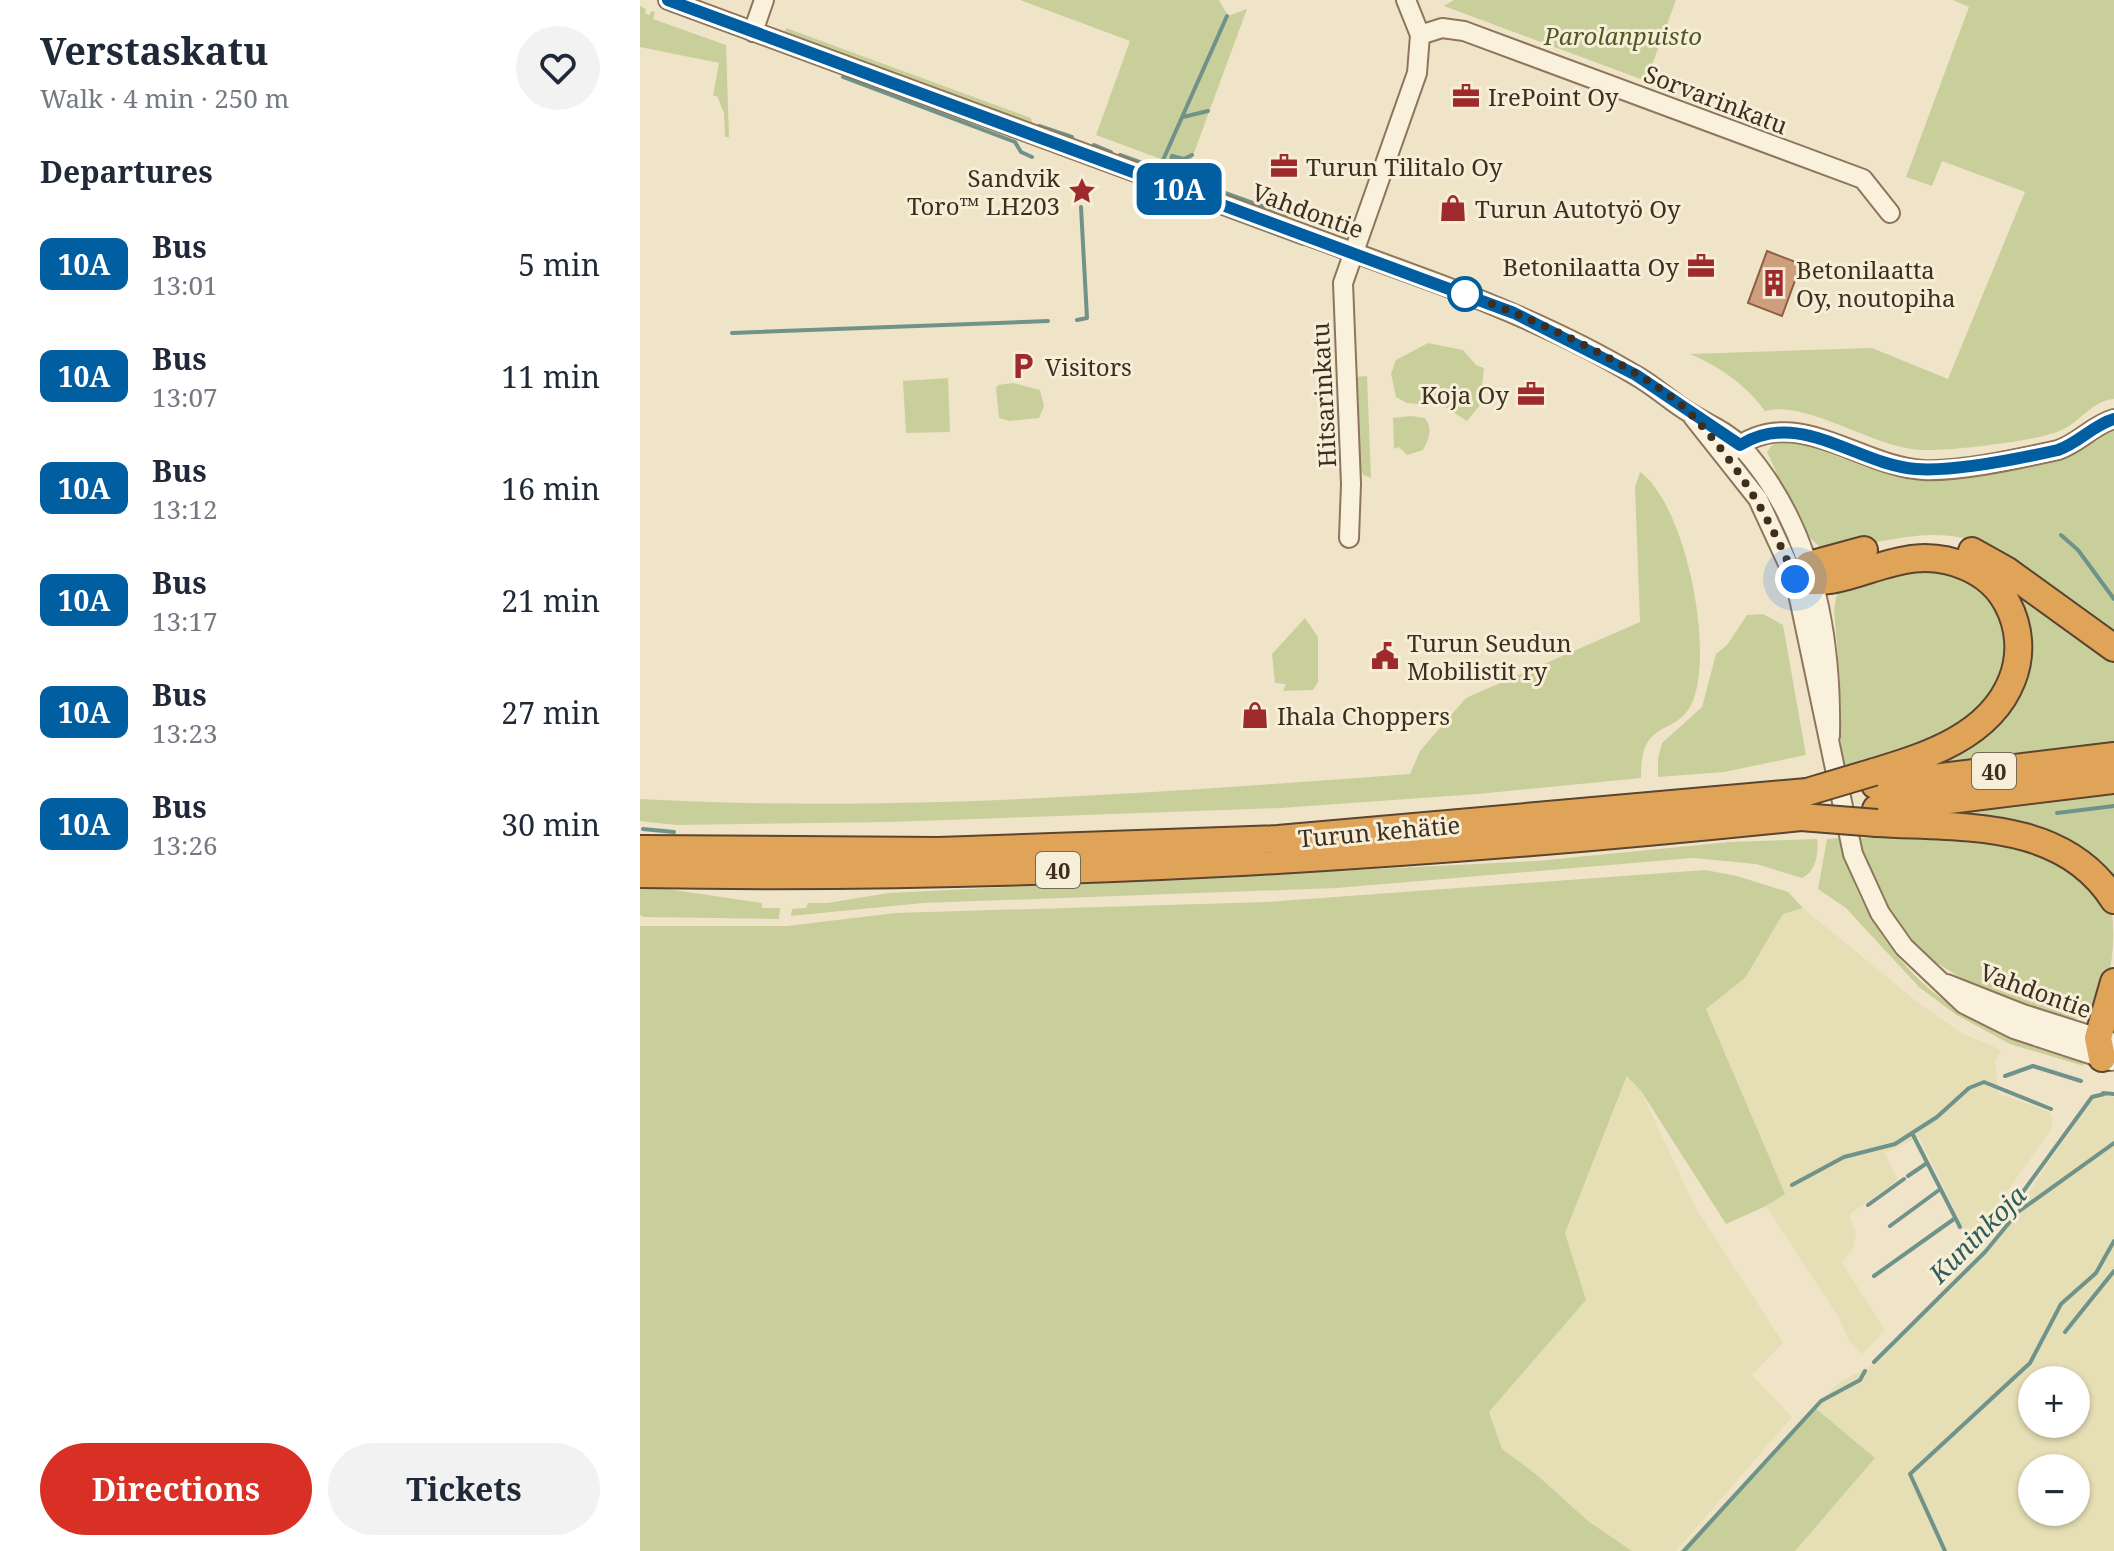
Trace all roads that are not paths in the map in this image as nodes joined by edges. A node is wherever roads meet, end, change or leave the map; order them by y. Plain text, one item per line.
1 (668, 0) edge
2 (764, 0) edge
3 (1406, 0) edge
4 (753, 32) junction
5 (1420, 35) junction
6 (1890, 213) dead end
7 (1352, 251) junction
8 (2114, 419) edge
9 (1733, 451) junction
10 (1349, 538) dead end
11 (1806, 576) junction
12 (2114, 648) edge
13 (2114, 756) edge
14 (2114, 780) edge
15 (1875, 797) junction
16 (1796, 805) junction
17 (640, 849) edge
18 (640, 874) edge
19 (2114, 900) edge
20 (2114, 982) edge
21 (2108, 1049) edge

1 - 4 street, Vahdontie
2 - 4 street
3 - 5 street
4 - 7 street, Vahdontie
5 - 6 street, Sorvarinkatu
5 - 7 street, Hitsarinkatu
7 - 9 street, Vahdontie
7 - 10 street, Hitsarinkatu
8 - 9 street
9 - 11 street, Vahdontie
11 - 12 highway
11 - 15 highway
11 - 21 street, Vahdontie
13 - 15 highway, 40
14 - 15 highway, 40
15 - 16 highway, bridge
15 - 16 highway, bridge
15 - 19 highway
16 - 17 highway, Turun kehätie / 40
16 - 18 highway, Turun kehätie / 40
20 - 21 highway

